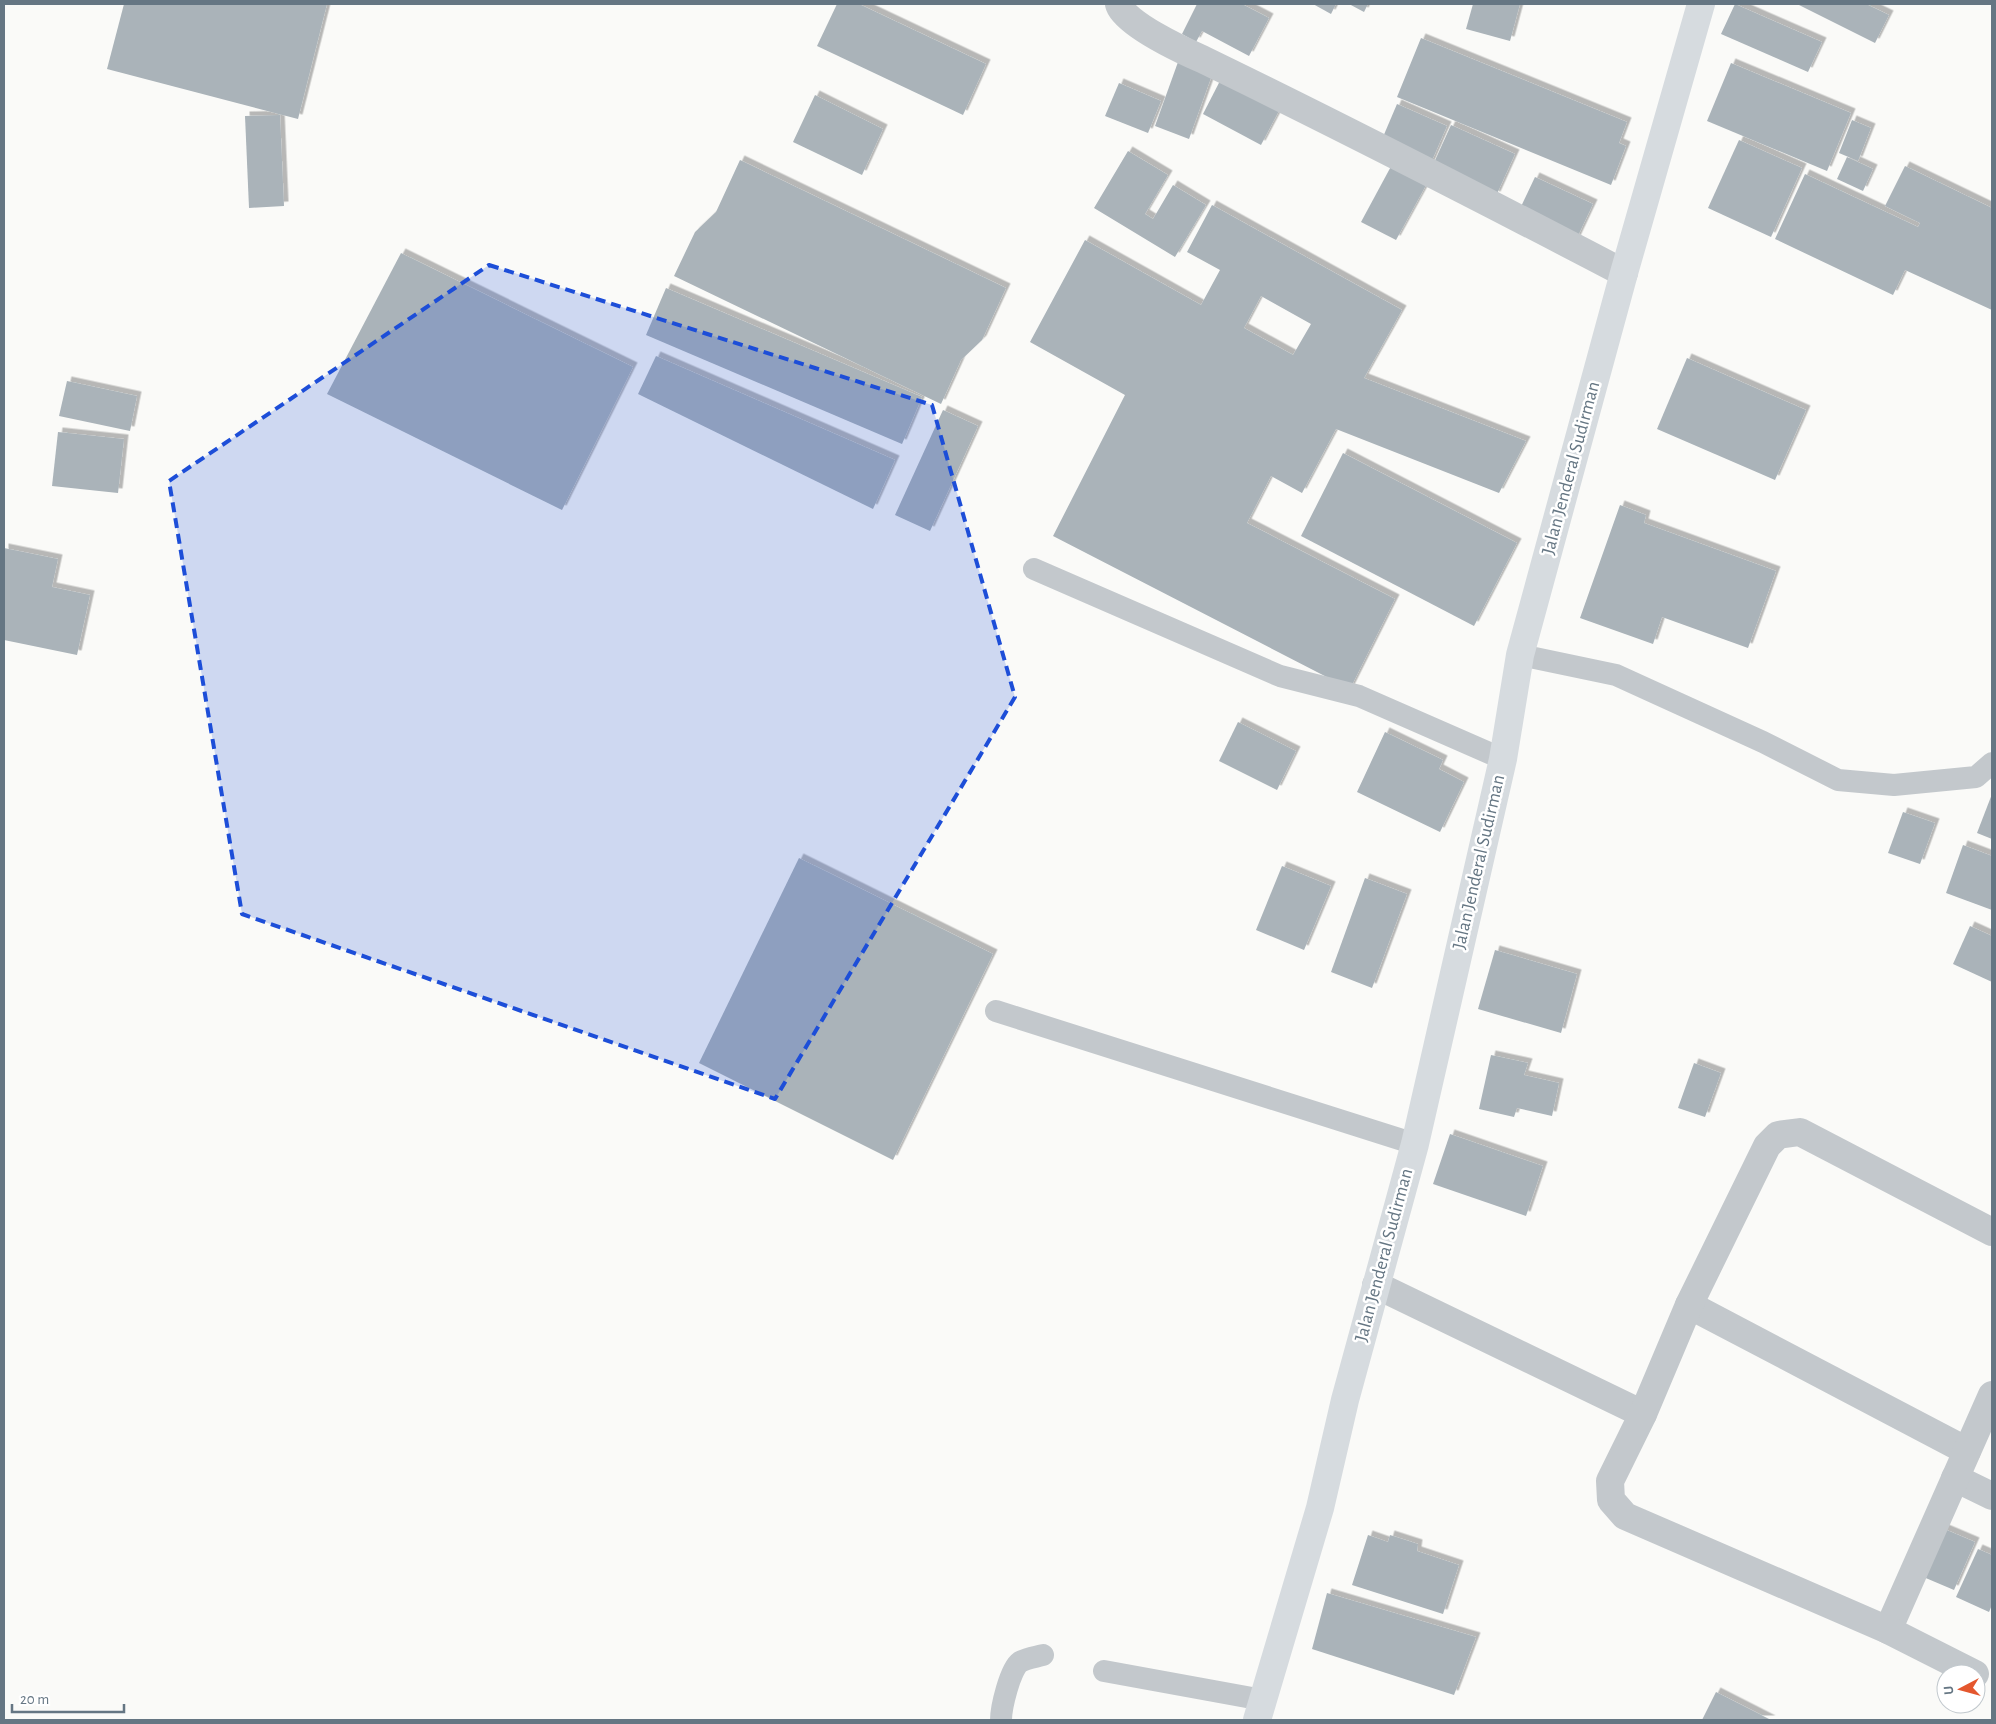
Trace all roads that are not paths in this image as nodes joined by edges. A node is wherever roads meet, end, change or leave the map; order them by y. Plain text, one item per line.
1 (1119, 4) edge
2 (1702, 4) edge
3 (1624, 273) junction
4 (1034, 569) dead end
5 (1520, 655) junction
6 (1503, 759) junction
7 (1992, 762) edge
8 (996, 1011) dead end
9 (1415, 1144) junction
10 (1992, 1232) edge
11 (1376, 1285) junction
12 (1689, 1306) junction
13 (1992, 1395) edge
14 (1643, 1414) junction
15 (1967, 1451) junction
16 (1956, 1478) junction
17 (1992, 1496) edge
18 (1888, 1630) junction
19 (1043, 1654) dead end
20 (1955, 1664) edge
21 (1104, 1670) dead end
22 (1260, 1710) edge
23 (1001, 1720) edge

1 - 3 street
2 - 3 main road, Jalan Jenderal Sudirman
3 - 5 main road, Jalan Jenderal Sudirman
4 - 6 lane
5 - 6 main road, Jalan Jenderal Sudirman
5 - 7 lane
6 - 9 main road, Jalan Jenderal Sudirman
8 - 9 lane
9 - 11 main road, Jalan Jenderal Sudirman
10 - 12 street
11 - 14 street
11 - 22 main road, Jalan Jenderal Sudirman
12 - 14 street
12 - 15 street
13 - 15 street
14 - 18 street
15 - 16 street
16 - 17 street
16 - 18 street
18 - 20 street
19 - 23 lane
21 - 22 lane

